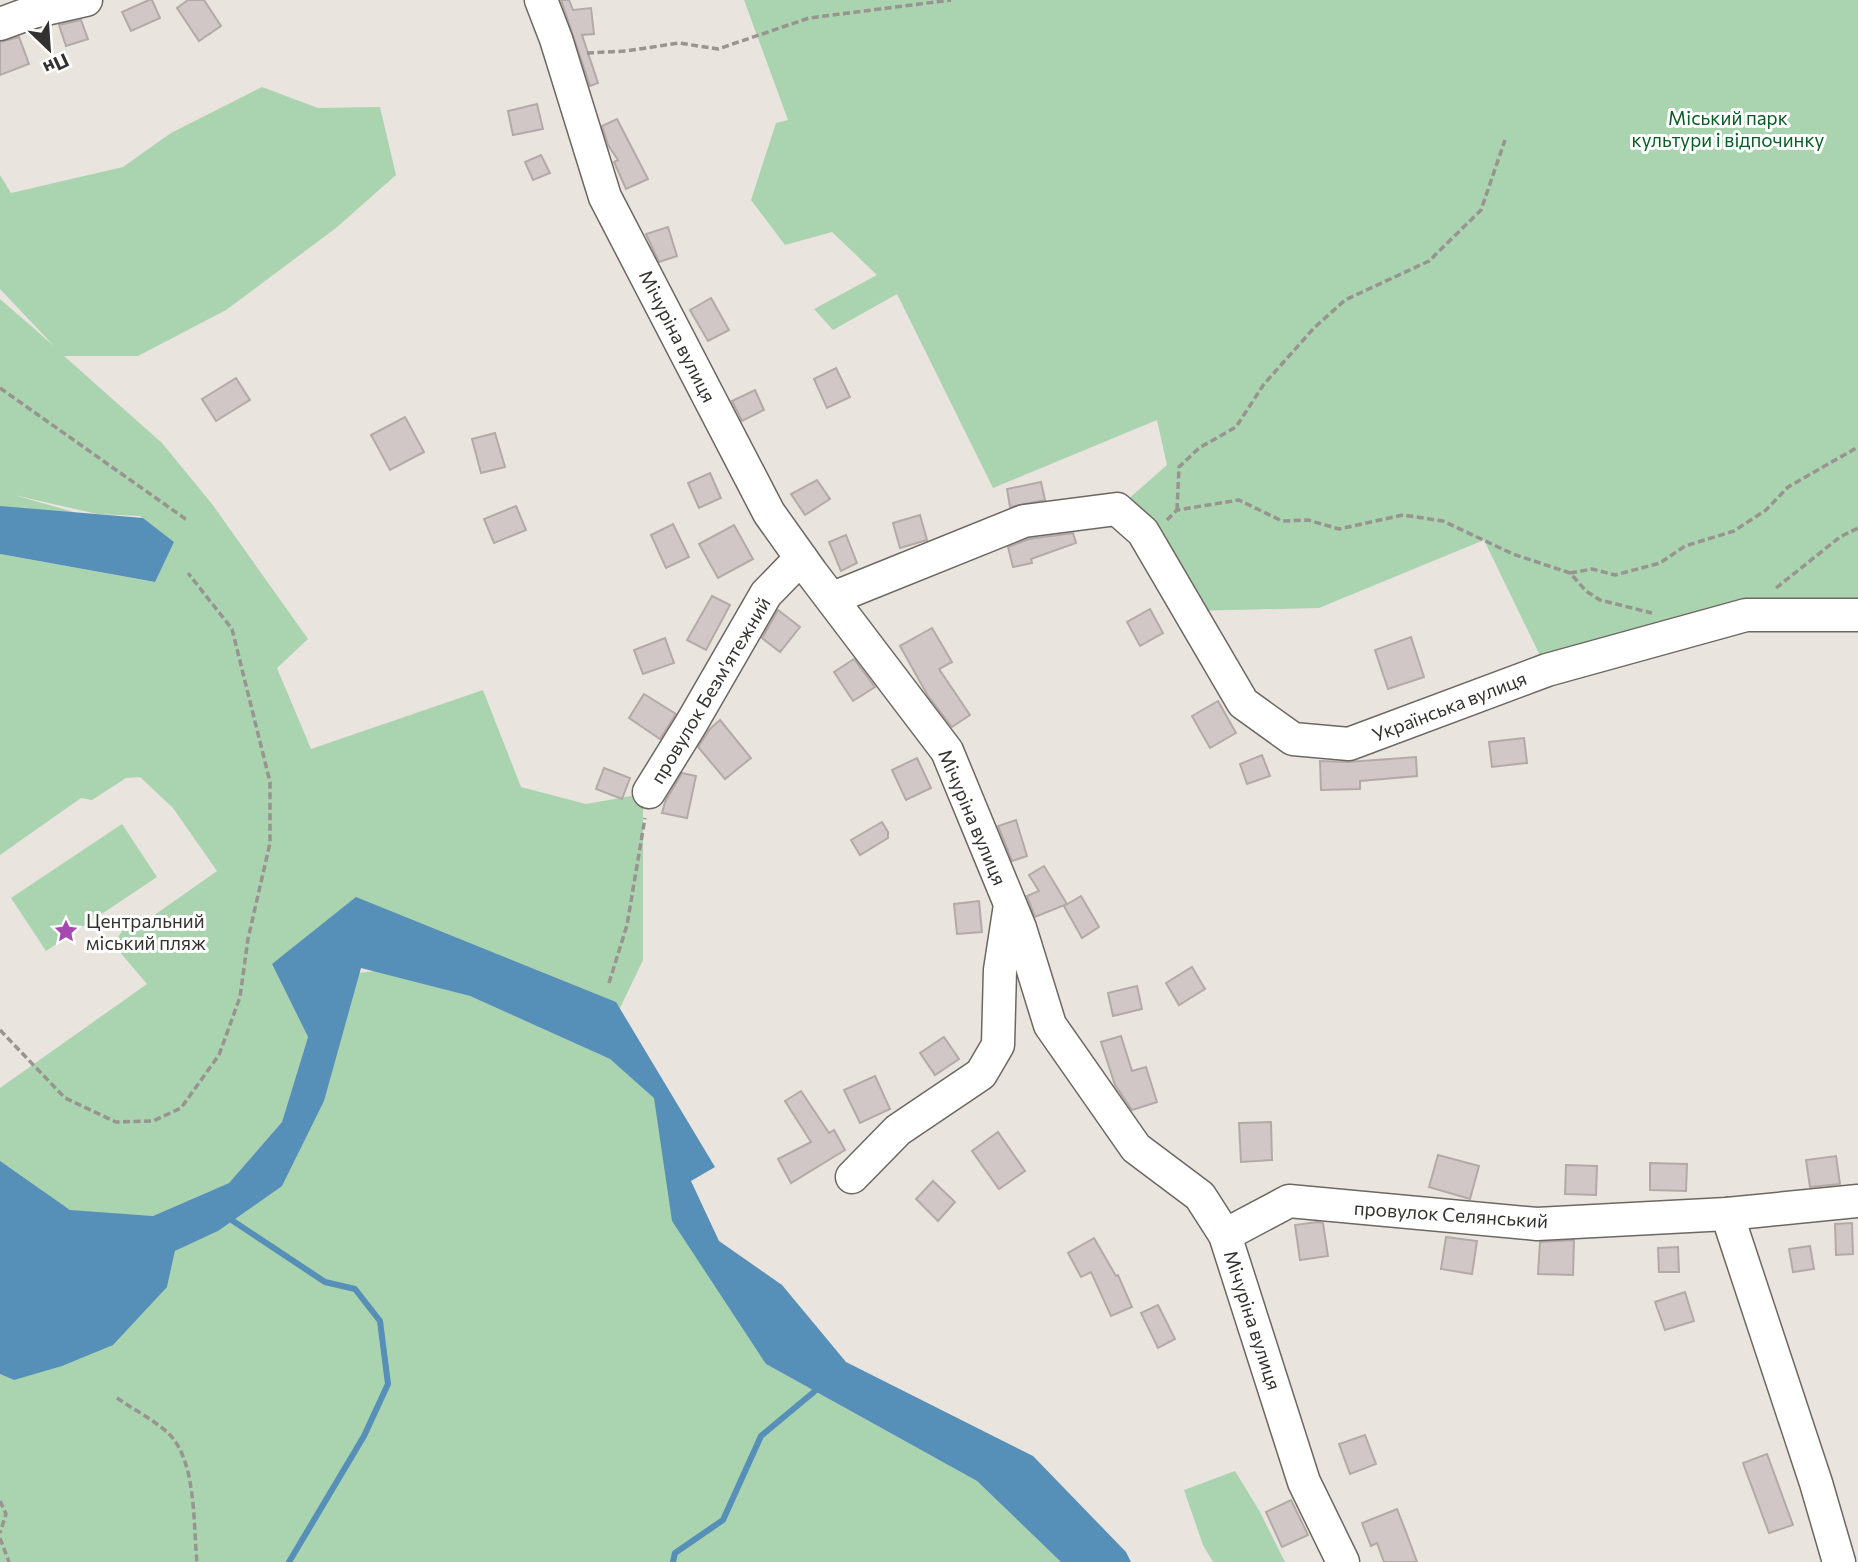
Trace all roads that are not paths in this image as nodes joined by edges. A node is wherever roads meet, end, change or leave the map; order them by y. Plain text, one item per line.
1 (86, 0) edge
2 (541, 0) edge
3 (0, 24) edge
4 (801, 558) junction
5 (833, 598) junction
6 (1858, 615) edge
7 (649, 792) road end
8 (1010, 904) junction
9 (852, 1177) dead end
10 (1858, 1201) edge
11 (1727, 1214) junction
12 (1226, 1234) junction
13 (1343, 1562) edge
14 (1839, 1562) edge

1 - 3 street
2 - 4 street, Мічуріна вулиця
4 - 5 street, Мічуріна вулиця
4 - 7 street, провулок Безм'ятежний
5 - 6 street, Українська вулиця
5 - 8 street, Мічуріна вулиця
8 - 9 street
8 - 12 street, Мічуріна вулиця
10 - 11 street, провулок Селянський
11 - 12 street, провулок Селянський
11 - 14 street
12 - 13 street, Мічуріна вулиця

